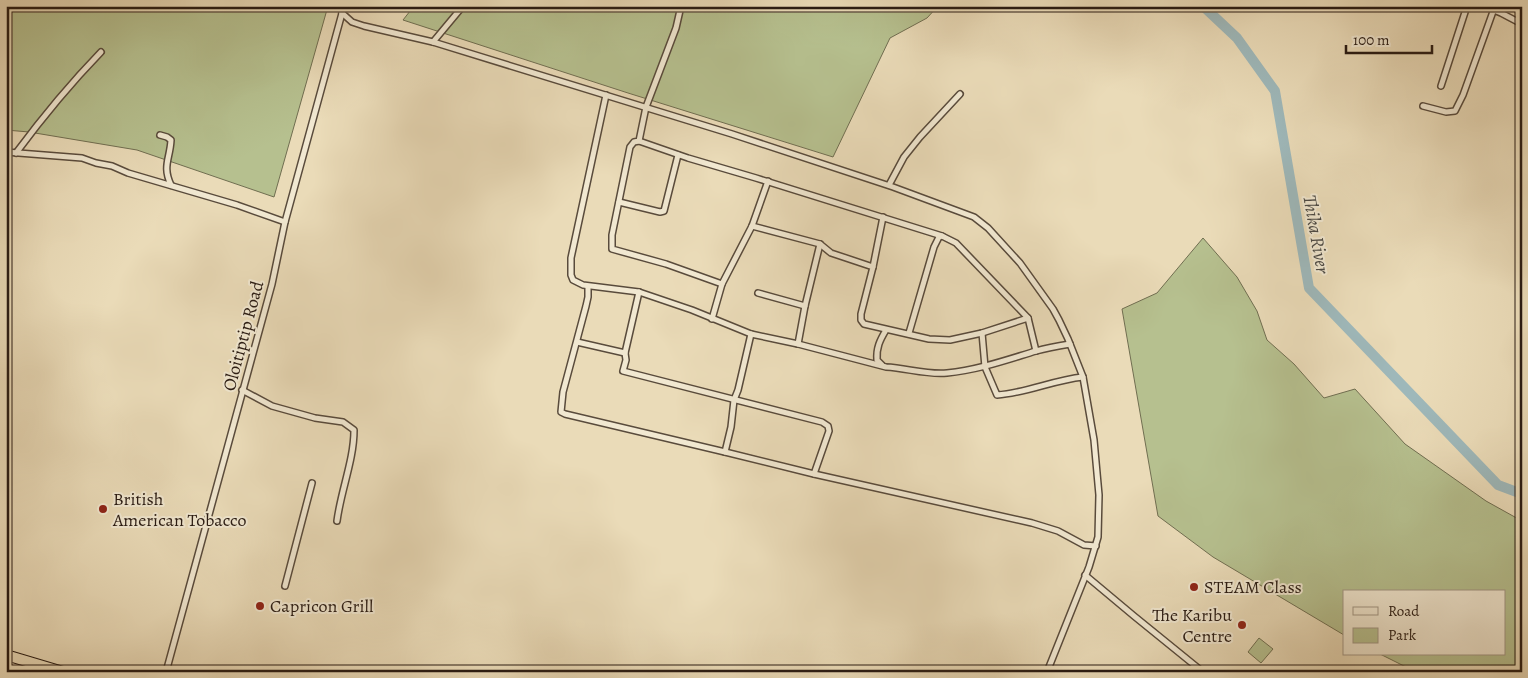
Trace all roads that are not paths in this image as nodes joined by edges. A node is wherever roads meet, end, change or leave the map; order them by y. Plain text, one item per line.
1 (344, 6) edge
2 (463, 6) edge
3 (681, 6) edge
4 (1467, 6) edge
5 (1484, 6) edge
6 (1494, 8) edge
7 (342, 13) junction
8 (1522, 24) edge
9 (433, 42) junction
10 (101, 52) dead end
11 (1441, 86) dead end
12 (960, 94) dead end
13 (606, 95) junction
14 (1423, 106) dead end
15 (646, 107) junction
16 (160, 135) dead end
17 (639, 141) junction
18 (6, 152) edge
19 (16, 153) junction
20 (678, 154) junction
21 (768, 181) junction
22 (171, 185) junction
23 (889, 185) junction
24 (619, 202) junction
25 (883, 217) junction
26 (285, 222) junction
27 (752, 226) junction
28 (942, 236) junction
29 (820, 244) junction
30 (872, 267) junction
31 (722, 284) junction
32 (588, 287) junction
33 (638, 292) junction
34 (758, 293) dead end
35 (805, 306) junction
36 (1028, 318) junction
37 (712, 319) junction
38 (886, 330) junction
39 (982, 333) junction
40 (751, 334) junction
41 (909, 334) junction
42 (577, 342) junction
43 (798, 344) junction
44 (1070, 344) junction
45 (1036, 351) junction
46 (625, 353) junction
47 (886, 367) junction
48 (985, 367) junction
49 (1083, 377) junction
50 (242, 390) junction
51 (734, 400) junction
52 (725, 452) junction
53 (814, 474) junction
54 (312, 483) dead end
55 (337, 521) dead end
56 (1096, 546) junction
57 (1085, 575) junction
58 (285, 586) dead end
59 (6, 655) edge
60 (63, 672) edge
61 (166, 672) edge
62 (1047, 672) edge
63 (1203, 672) edge

1 - 7 street, Oloitiptip Road
2 - 9 street
3 - 15 street
4 - 11 street
5 - 6 street
6 - 8 street
6 - 14 street
7 - 9 street
7 - 26 street, Oloitiptip Road
9 - 13 street
10 - 19 street
12 - 23 street
13 - 15 street
13 - 32 street
15 - 17 street
15 - 23 street
16 - 22 street
17 - 20 street
17 - 24 street
18 - 19 street
19 - 22 street
20 - 21 street
20 - 24 street
21 - 25 street
21 - 27 street
22 - 26 street
23 - 44 street
24 - 31 street
25 - 28 street
25 - 30 street
26 - 50 street, Oloitiptip Road
27 - 29 street
27 - 31 street
28 - 36 street
28 - 41 street
29 - 30 street
29 - 35 street
30 - 38 street
31 - 37 street
32 - 33 street
32 - 42 street
33 - 37 street
33 - 46 street
34 - 35 street
35 - 43 street
36 - 39 street
36 - 45 street
37 - 40 street
38 - 41 street
38 - 47 street
39 - 41 street
39 - 48 street
40 - 43 street
40 - 51 street
42 - 46 street
42 - 52 street
43 - 47 street
44 - 45 street
44 - 49 street
45 - 48 street
46 - 51 street
47 - 48 street
48 - 49 street
49 - 56 street
50 - 55 street
50 - 61 street, Oloitiptip Road
51 - 52 street
51 - 53 street
52 - 53 street
53 - 56 street
54 - 58 street
56 - 57 street
57 - 62 street
57 - 63 street
59 - 60 highway

